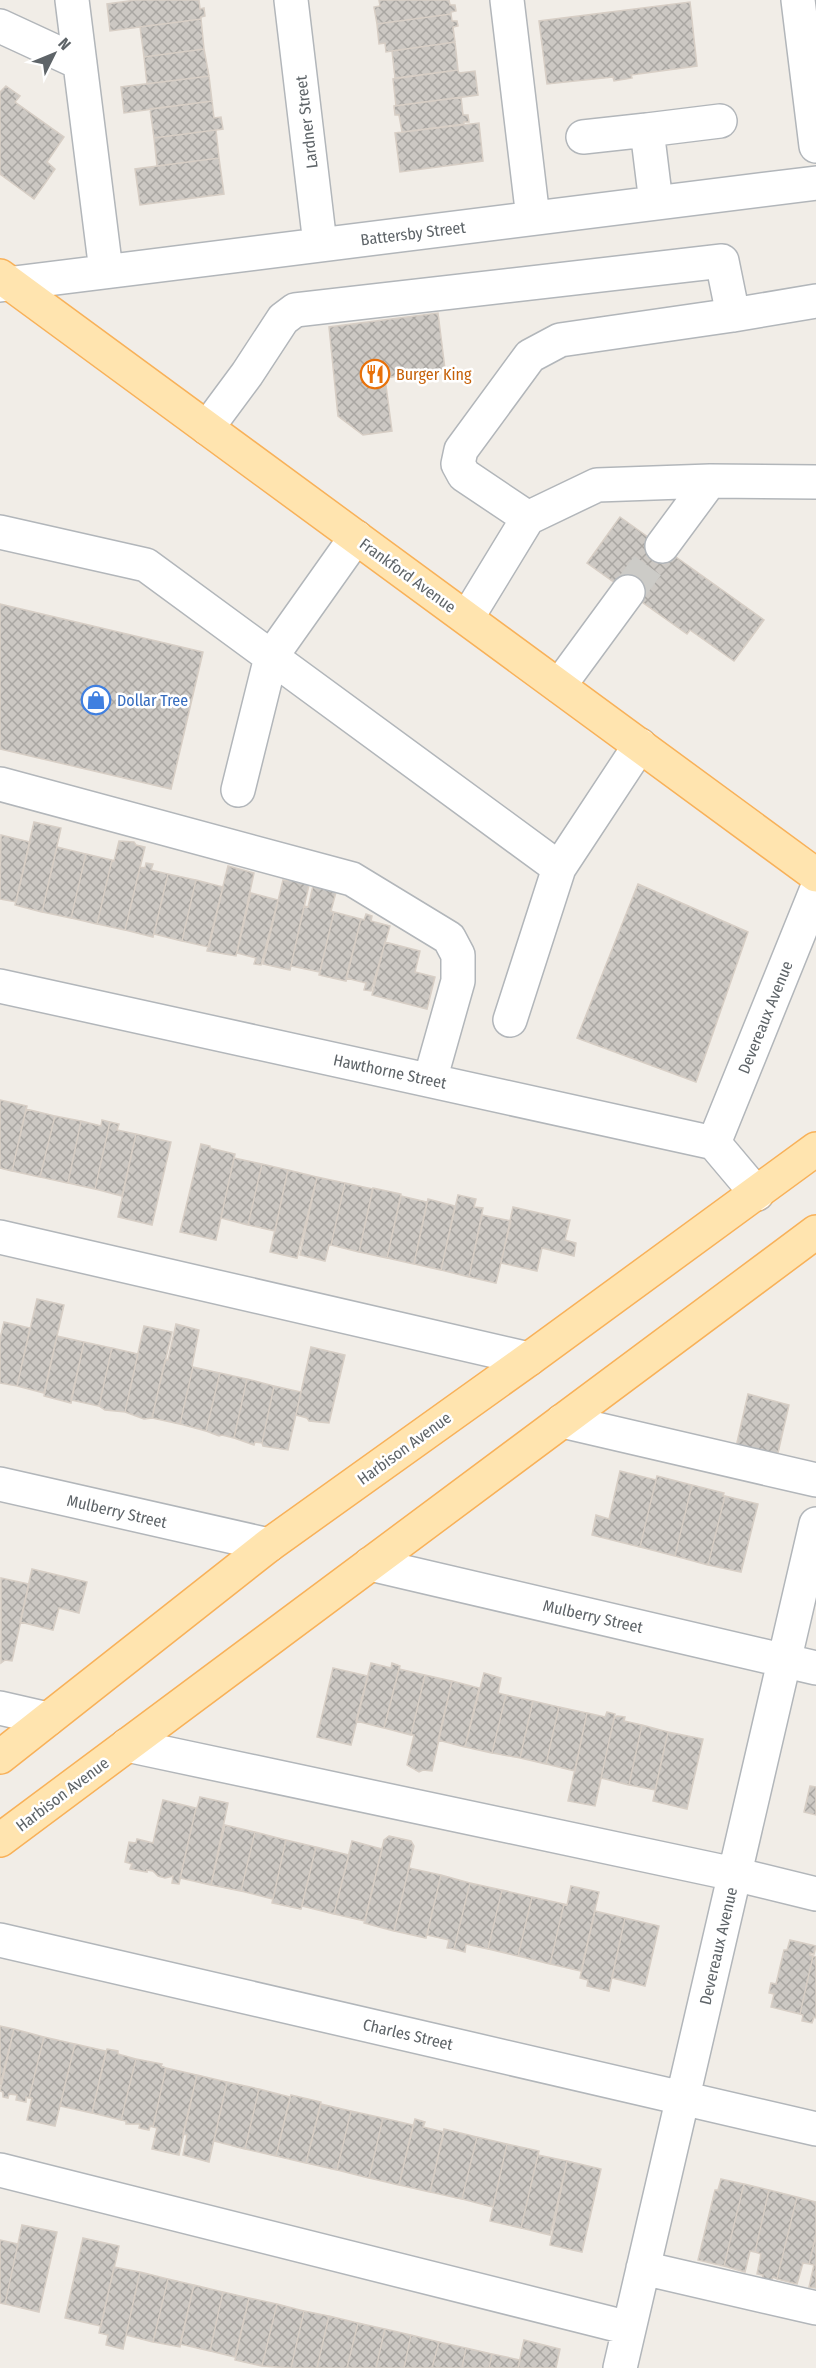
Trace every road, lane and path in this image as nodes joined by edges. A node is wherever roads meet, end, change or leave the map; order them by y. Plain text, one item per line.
1 (72, 0) edge
2 (291, 0) edge
3 (507, 0) edge
4 (798, 0) edge
5 (0, 26) edge
6 (80, 63) junction
7 (720, 121) dead end
8 (647, 130) junction
9 (582, 137) dead end
10 (816, 146) edge
11 (816, 183) edge
12 (656, 203) junction
13 (533, 218) junction
14 (320, 244) junction
15 (106, 271) junction
16 (3, 281) edge
17 (816, 301) edge
18 (733, 315) junction
19 (207, 428) junction
20 (710, 481) junction
21 (816, 482) edge
22 (528, 519) junction
23 (0, 532) edge
24 (356, 537) junction
25 (662, 546) tunnel mouth
26 (628, 592) tunnel mouth
27 (467, 618) junction
28 (271, 657) junction
29 (559, 686) junction
30 (640, 745) junction
31 (0, 784) edge
32 (238, 790) dead end
33 (559, 868) junction
34 (816, 875) edge
35 (816, 891) edge
36 (0, 986) edge
37 (510, 1020) dead end
38 (430, 1080) junction
39 (714, 1143) junction
40 (816, 1149) edge
41 (757, 1194) junction
42 (816, 1232) edge
43 (0, 1237) edge
44 (529, 1359) junction
45 (562, 1421) junction
46 (816, 1480) edge
47 (0, 1484) edge
48 (816, 1524) edge
49 (269, 1545) junction
50 (370, 1564) junction
51 (785, 1660) junction
52 (816, 1668) edge
53 (0, 1708) edge
54 (48, 1719) junction
55 (127, 1745) junction
56 (0, 1757) edge
57 (0, 1840) edge
58 (734, 1874) junction
59 (816, 1894) edge
60 (0, 1940) edge
61 (683, 2098) junction
62 (816, 2129) edge
63 (0, 2170) edge
64 (644, 2268) junction
65 (816, 2308) edge
66 (629, 2328) junction
67 (620, 2368) edge

1 - 6 street
2 - 14 street, Lardner Street
3 - 13 street
4 - 10 street
5 - 6 street
6 - 15 street
7 - 8 street
8 - 9 street
8 - 12 street
11 - 12 street, Battersby Street
12 - 13 street, Battersby Street
13 - 14 street, Battersby Street
14 - 15 street, Battersby Street
15 - 16 street, Battersby Street
16 - 19 main road, Frankford Avenue
17 - 18 street
18 - 19 street
18 - 22 street
19 - 24 main road, Frankford Avenue
20 - 21 street
20 - 22 street
20 - 25 street
22 - 27 street
23 - 28 street
24 - 27 main road, Frankford Avenue
24 - 28 street
26 - 29 street
27 - 29 main road, Frankford Avenue
28 - 32 street
28 - 33 street
29 - 30 main road, Frankford Avenue
30 - 33 street
30 - 34 main road, Frankford Avenue
31 - 38 street
33 - 37 street
35 - 39 street, Devereaux Avenue
36 - 38 street, Hawthorne Street
38 - 39 street, Hawthorne Street
39 - 41 street
40 - 41 main road, Harbison Avenue
41 - 44 main road, Harbison Avenue
42 - 45 main road, Harbison Avenue
43 - 44 street
44 - 49 main road, Harbison Avenue
45 - 46 street
45 - 50 main road, Harbison Avenue
47 - 49 street, Mulberry Street
48 - 51 street, Devereaux Avenue
49 - 54 main road, Harbison Avenue
50 - 51 street, Mulberry Street
50 - 55 main road, Harbison Avenue
51 - 52 street, Mulberry Street
51 - 58 street, Devereaux Avenue
53 - 54 street
54 - 56 main road, Harbison Avenue
55 - 57 main road, Harbison Avenue
55 - 58 street
58 - 59 street
58 - 61 street, Devereaux Avenue
60 - 61 street, Charles Street
61 - 62 street, Charles Street
61 - 64 street, Devereaux Avenue
63 - 66 street
64 - 65 street
64 - 66 street, Devereaux Avenue
66 - 67 street, Devereaux Avenue

